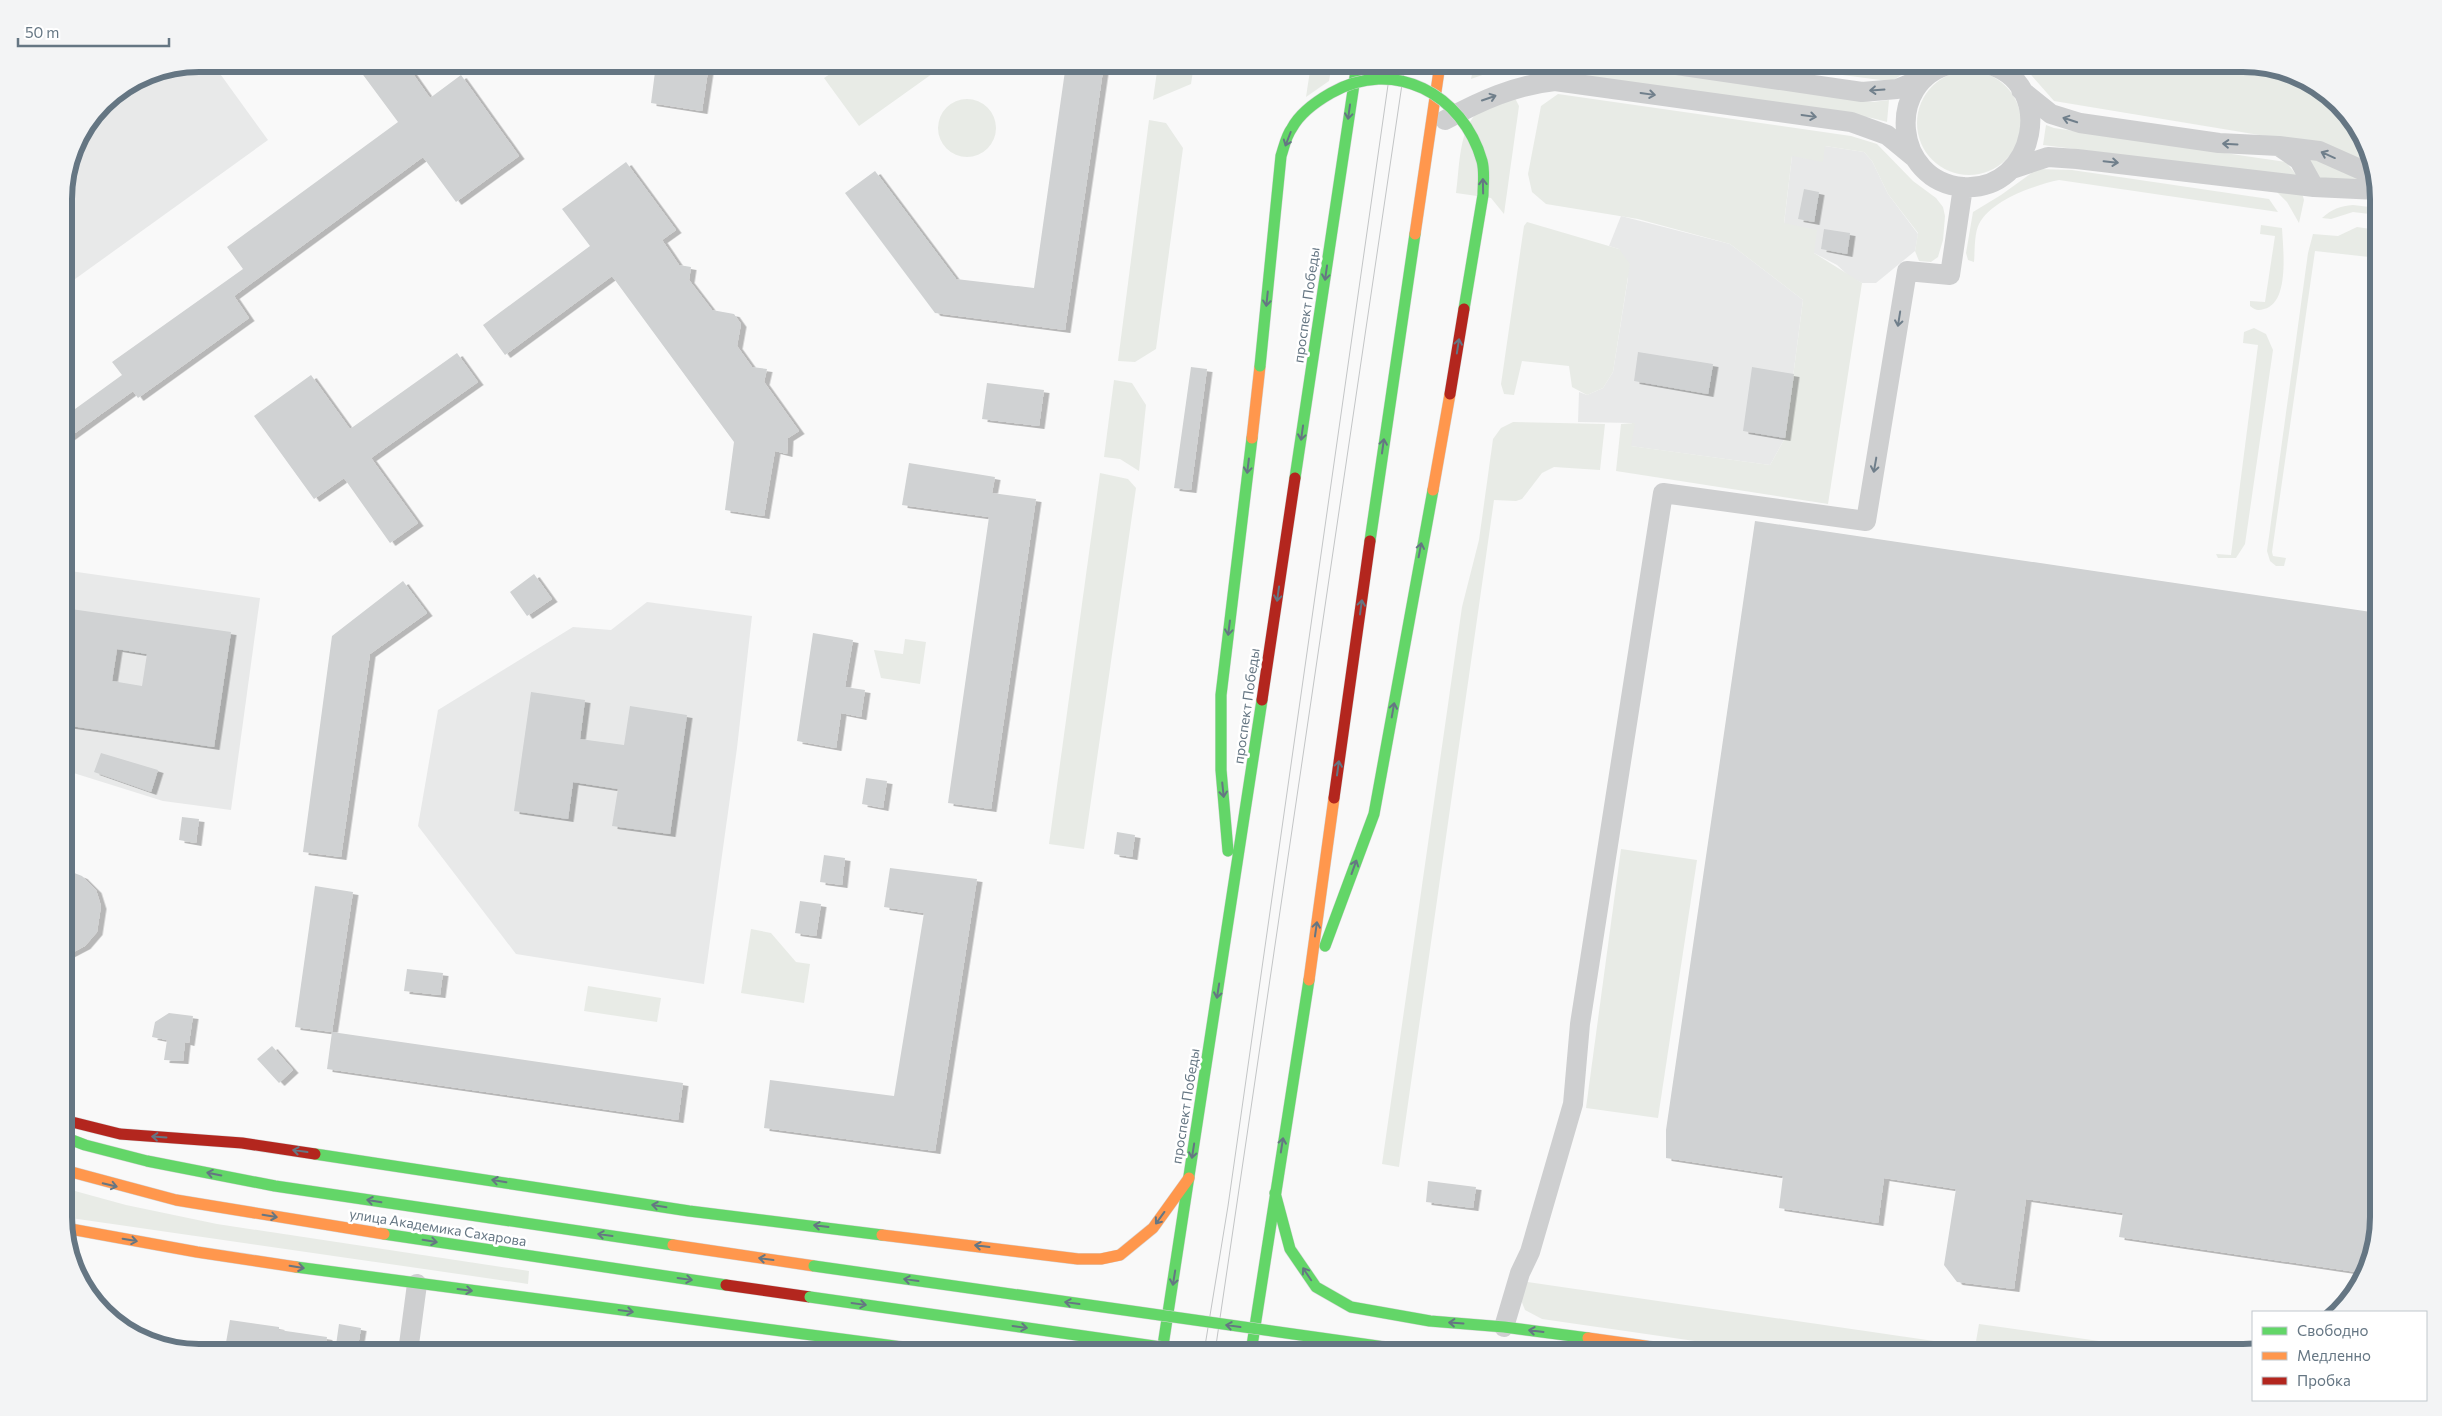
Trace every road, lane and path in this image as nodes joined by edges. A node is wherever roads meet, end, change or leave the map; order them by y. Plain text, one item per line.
1 (1355, 72) edge
2 (1439, 72) edge
3 (1725, 72) edge
4 (1932, 72) edge
5 (2005, 72) edge
6 (1924, 78) junction
7 (2022, 90) junction
8 (1430, 128) junction
9 (2279, 146) junction
10 (1915, 158) junction
11 (2012, 169) junction
12 (2366, 173) edge
13 (1964, 187) junction
14 (2314, 187) junction
15 (2369, 190) edge
16 (1226, 942) junction
17 (1307, 995) junction
18 (73, 1122) edge
19 (73, 1140) edge
20 (349, 1158) junction
21 (73, 1173) edge
22 (1189, 1178) junction
23 (393, 1179) dead end
24 (1275, 1193) junction
25 (429, 1196) dead end
26 (474, 1216) junction
27 (74, 1230) edge
28 (417, 1284) junction
29 (1504, 1327) junction
30 (409, 1344) edge
31 (878, 1344) edge
32 (1139, 1344) edge
33 (1163, 1344) edge
34 (1252, 1344) edge
35 (1364, 1344) edge
36 (1629, 1344) edge

1 -> 16 main road, проспект Победы
2 - 8 main road
6 -> 3 street
4 - 6 street
5 - 7 street
6 - 10 street
9 -> 7 street
7 - 11 street
8 -> 10 street
17 -> 8 main road
12 -> 9 street
9 - 14 street
10 - 13 street
11 - 13 street
11 -> 14 street
13 -> 29 street
14 - 15 street
17 -> 16 main road, bridge
16 -> 22 main road, проспект Победы
24 -> 17 main road
20 -> 18 main road
26 -> 19 main road
22 -> 20 main road
20 - 23 main road
21 -> 32 main road, улица Академика Сахарова, bridge
22 -> 33 main road, проспект Победы
29 -> 24 main road
24 - 34 main road
25 - 26 main road
35 -> 26 main road, bridge
27 -> 28 main road
28 - 30 street
28 -> 31 main road
36 -> 29 main road

